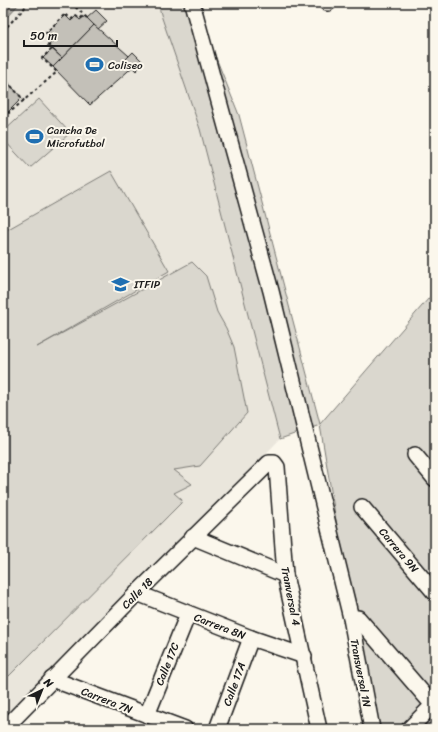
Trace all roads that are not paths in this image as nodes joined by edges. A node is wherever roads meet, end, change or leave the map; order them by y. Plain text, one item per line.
1 (192, 3) edge
2 (415, 455) dead end
3 (274, 463) joint
4 (435, 480) edge
5 (362, 507) dead end
6 (193, 537) junction
7 (285, 575) junction
8 (137, 593) junction
9 (435, 593) edge
10 (188, 614) junction
11 (351, 618) junction
12 (251, 638) junction
13 (304, 656) junction
14 (52, 679) junction
15 (434, 704) edge
16 (147, 715) junction
17 (4, 729) edge
18 (185, 729) edge
19 (217, 729) edge
20 (319, 729) edge
21 (372, 729) edge
22 (408, 729) edge

1 - 11 street, Transversal 1N
2 - 4 street
3 - 6 street, Calle 18
3 - 7 street, Tranversal 4
5 - 9 street, Carrera 9N
6 - 7 street
6 - 8 street, Calle 18
7 - 13 street, Tranversal 4
8 - 10 street, Carrera 8N
8 - 14 street, Calle 18
10 - 12 street, Carrera 8N
10 - 16 street, Calle 17C
11 - 15 street
11 - 21 street, Transversal 1N
12 - 13 street, Carrera 8N
12 - 19 street, Calle 17A
13 - 20 street, Tranversal 4
14 - 16 street, Carrera 7N
14 - 17 street, Calle 18
15 - 22 street
16 - 18 street, Carrera 7N

